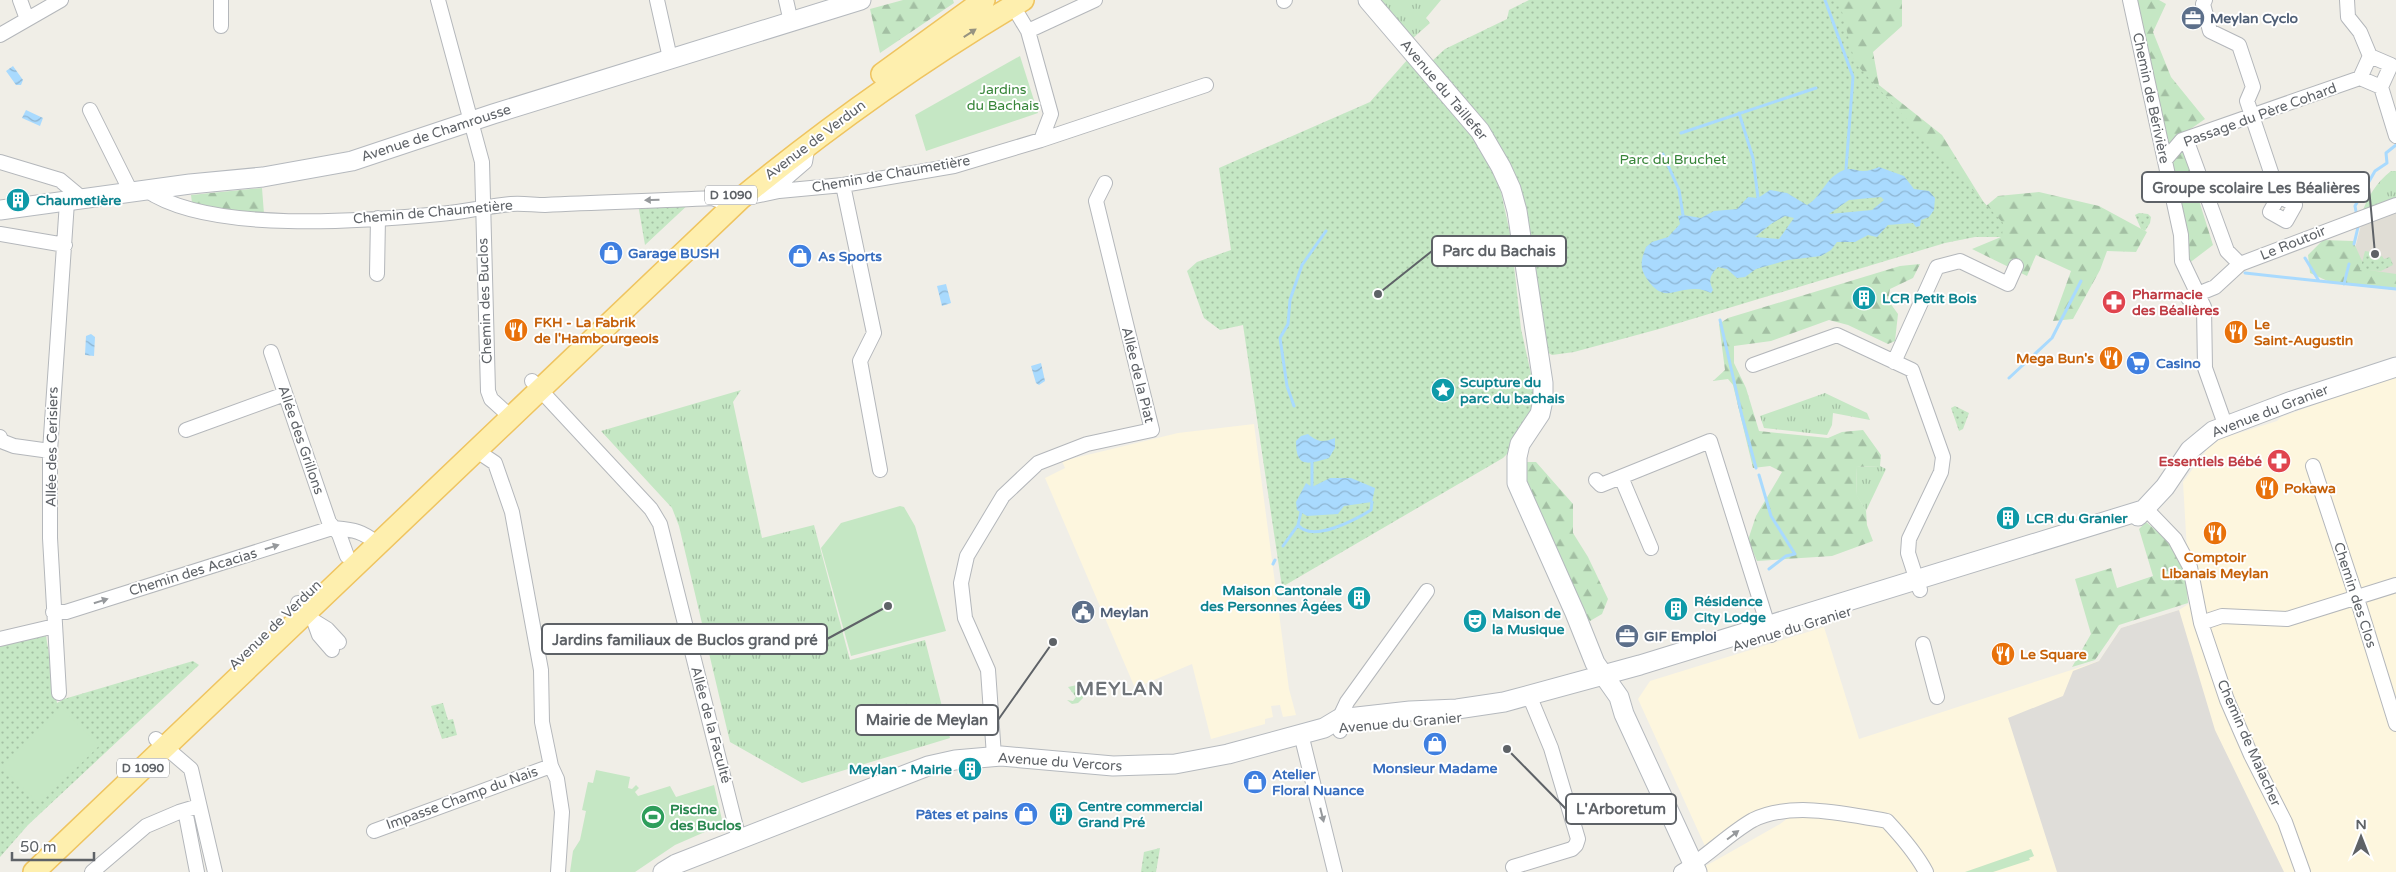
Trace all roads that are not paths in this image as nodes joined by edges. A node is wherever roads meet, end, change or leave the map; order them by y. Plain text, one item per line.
1 (20, 0) edge
2 (61, 0) edge
3 (221, 0) edge
4 (438, 0) edge
5 (657, 0) edge
6 (786, 0) edge
7 (861, 0) edge
8 (984, 0) edge
9 (1095, 0) edge
10 (1368, 0) edge
11 (2130, 0) edge
12 (2205, 0) edge
13 (2348, 0) edge
14 (1018, 1) edge
15 (27, 19) junction
16 (791, 22) junction
17 (220, 26) dead end
18 (1027, 27) junction
19 (0, 35) edge
20 (2370, 56) junction
21 (670, 58) junction
22 (2393, 64) edge
23 (2360, 78) junction
24 (1206, 86) dead end
25 (2381, 87) junction
26 (90, 110) dead end
27 (2252, 114) junction
28 (470, 122) junction
29 (2396, 136) edge
30 (2186, 139) junction
31 (1041, 140) junction
32 (808, 143) junction
33 (2165, 160) junction
34 (0, 162) edge
35 (1105, 183) dead end
36 (844, 185) junction
37 (139, 191) junction
38 (768, 194) junction
39 (2280, 196) dead end
40 (732, 200) junction
41 (75, 201) junction
42 (2396, 205) edge
43 (483, 209) junction
44 (0, 210) edge
45 (378, 218) junction
46 (0, 234) edge
47 (65, 245) junction
48 (2240, 264) junction
49 (2016, 266) dead end
50 (377, 274) dead end
51 (2193, 296) junction
52 (271, 352) dead end
53 (1894, 362) junction
54 (1753, 365) dead end
55 (2396, 367) edge
56 (537, 385) junction
57 (285, 394) junction
58 (501, 408) junction
59 (2226, 427) junction
60 (186, 430) dead end
61 (0, 437) edge
62 (50, 451) junction
63 (477, 451) junction
64 (2313, 466) dead end
65 (880, 470) dead end
66 (1622, 477) junction
67 (1596, 480) dead end
68 (2146, 509) junction
69 (332, 528) junction
70 (373, 540) junction
71 (1651, 548) dead end
72 (347, 556) junction
73 (2396, 585) edge
74 (1918, 586) junction
75 (1428, 592) dead end
76 (2357, 598) junction
77 (54, 612) junction
78 (306, 612) junction
79 (2201, 623) junction
80 (55, 626) junction
81 (1770, 629) junction
82 (0, 639) edge
83 (1923, 644) dead end
84 (335, 646) dead end
85 (1607, 680) junction
86 (59, 693) dead end
87 (1937, 698) dead end
88 (1532, 701) junction
89 (2396, 724) edge
90 (1334, 726) junction
91 (1300, 734) junction
92 (160, 743) junction
93 (994, 756) junction
94 (551, 766) junction
95 (199, 806) junction
96 (185, 810) junction
97 (374, 830) dead end
98 (739, 840) junction
99 (1513, 867) dead end
100 (1691, 870) edge
101 (20, 872) edge
102 (34, 872) edge
103 (92, 872) edge
104 (197, 872) edge
105 (215, 872) edge
106 (558, 872) edge
107 (663, 872) edge
108 (1335, 872) edge
109 (1926, 872) edge
110 (2303, 872) edge

1 - 15 street
2 - 15 street
3 - 17 street
4 - 28 street, Chemin des Buclos
5 - 21 street
6 - 16 street
7 - 16 street, Avenue de Chamrousse
8 - 40 main road, Avenue de Verdun / D 1090
9 - 18 street
10 - 85 street, Avenue du Taillefer
11 - 33 street, Chemin de Bérivière
12 - 27 street
13 - 20 street
14 - 18 street
32 -> 14 main road, Avenue de Verdun / D 1090
15 - 19 street
16 - 21 street, Avenue de Chamrousse
18 - 31 street
20 - 22 street
20 - 23 street
21 - 28 street, Avenue de Chamrousse
22 - 25 street
23 - 25 street
23 - 27 street, Passage du Père Cohard
24 - 31 street, Chemin de Chaumetière
25 - 29 street
26 - 37 street
27 - 30 street, Passage du Père Cohard
27 - 39 street
28 - 37 street, Avenue de Chamrousse
28 - 43 street, Chemin des Buclos
30 - 33 street, Passage du Père Cohard
30 - 48 street
31 - 36 street, Chemin de Chaumetière
32 - 38 street, Chemin de Chaumetière
32 - 40 main road, Avenue de Verdun / D 1090
33 - 51 street, Chemin de Bérivière
34 - 41 street
35 - 93 street, Allée de la Piat
36 - 38 street, Chemin de Chaumetière
36 - 65 street
37 - 41 street, Avenue de Chamrousse
37 - 45 street, Chemin de Chaumetière
38 - 40 street, Chemin de Chaumetière
40 -> 43 street, Chemin de Chaumetière
40 - 56 main road, Avenue de Verdun / D 1090
41 - 44 street, Avenue de Chamrousse
41 - 47 street, Allée des Cerisiers
42 - 48 street, Le Routoir
43 - 45 street, Chemin de Chaumetière
43 - 58 street, Chemin des Buclos
45 - 50 street
46 - 47 street
47 - 62 street, Allée des Cerisiers
48 - 51 street, Le Routoir
49 - 53 street
51 - 59 street, Chemin de Bérivière
52 - 57 street, Allée des Grillons
53 - 54 street
53 - 74 street
55 - 59 street, Avenue du Granier
56 - 58 main road, Avenue de Verdun / D 1090
56 - 98 street, Allée de la Faculté
57 - 60 street
57 - 69 street, Allée des Grillons
58 - 63 main road, Avenue de Verdun / D 1090
58 - 70 main road, Avenue de Verdun / D 1090
59 - 68 street, Avenue du Granier
61 - 62 street
62 - 77 street, Allée des Cerisiers
63 - 70 main road, Avenue de Verdun / D 1090
63 - 94 street
64 - 76 street, Chemin des Clos
66 - 67 street
66 - 71 street
66 - 81 street
68 - 74 street, Avenue du Granier
68 - 79 street, Chemin de Malacher
69 - 70 street
69 - 72 street, Allée des Grillons
77 -> 69 street, Chemin des Acacias
70 - 72 main road, Avenue de Verdun / D 1090
70 - 78 main road, Avenue de Verdun / D 1090
72 - 78 main road, Avenue de Verdun / D 1090
73 - 76 street
74 - 81 street, Avenue du Granier
75 - 90 street
76 - 79 street
76 - 89 street, Chemin des Clos
77 - 80 street, Allée des Cerisiers
78 - 84 street
78 - 92 main road, Avenue de Verdun / D 1090
79 - 110 street, Chemin de Malacher
80 - 82 street
80 - 86 street, Allée des Cerisiers
81 - 85 street, Avenue du Granier
83 - 87 street
85 - 88 street, Avenue du Granier
85 - 100 street, Avenue du Taillefer
88 - 90 street, Avenue du Granier
88 - 99 street
90 - 91 street, Avenue du Vercors
91 - 93 street, Avenue du Vercors
91 -> 108 street
92 - 95 street
92 - 101 main road, Avenue de Verdun / D 1090
92 - 102 main road, Avenue de Verdun / D 1090
93 - 98 street, Avenue du Vercors
94 - 97 street, Impasse Champ du Nais
94 - 106 street
95 - 96 street
95 - 105 street
96 - 103 street
96 - 104 street
98 - 107 street, Avenue du Vercors
100 -> 109 street

